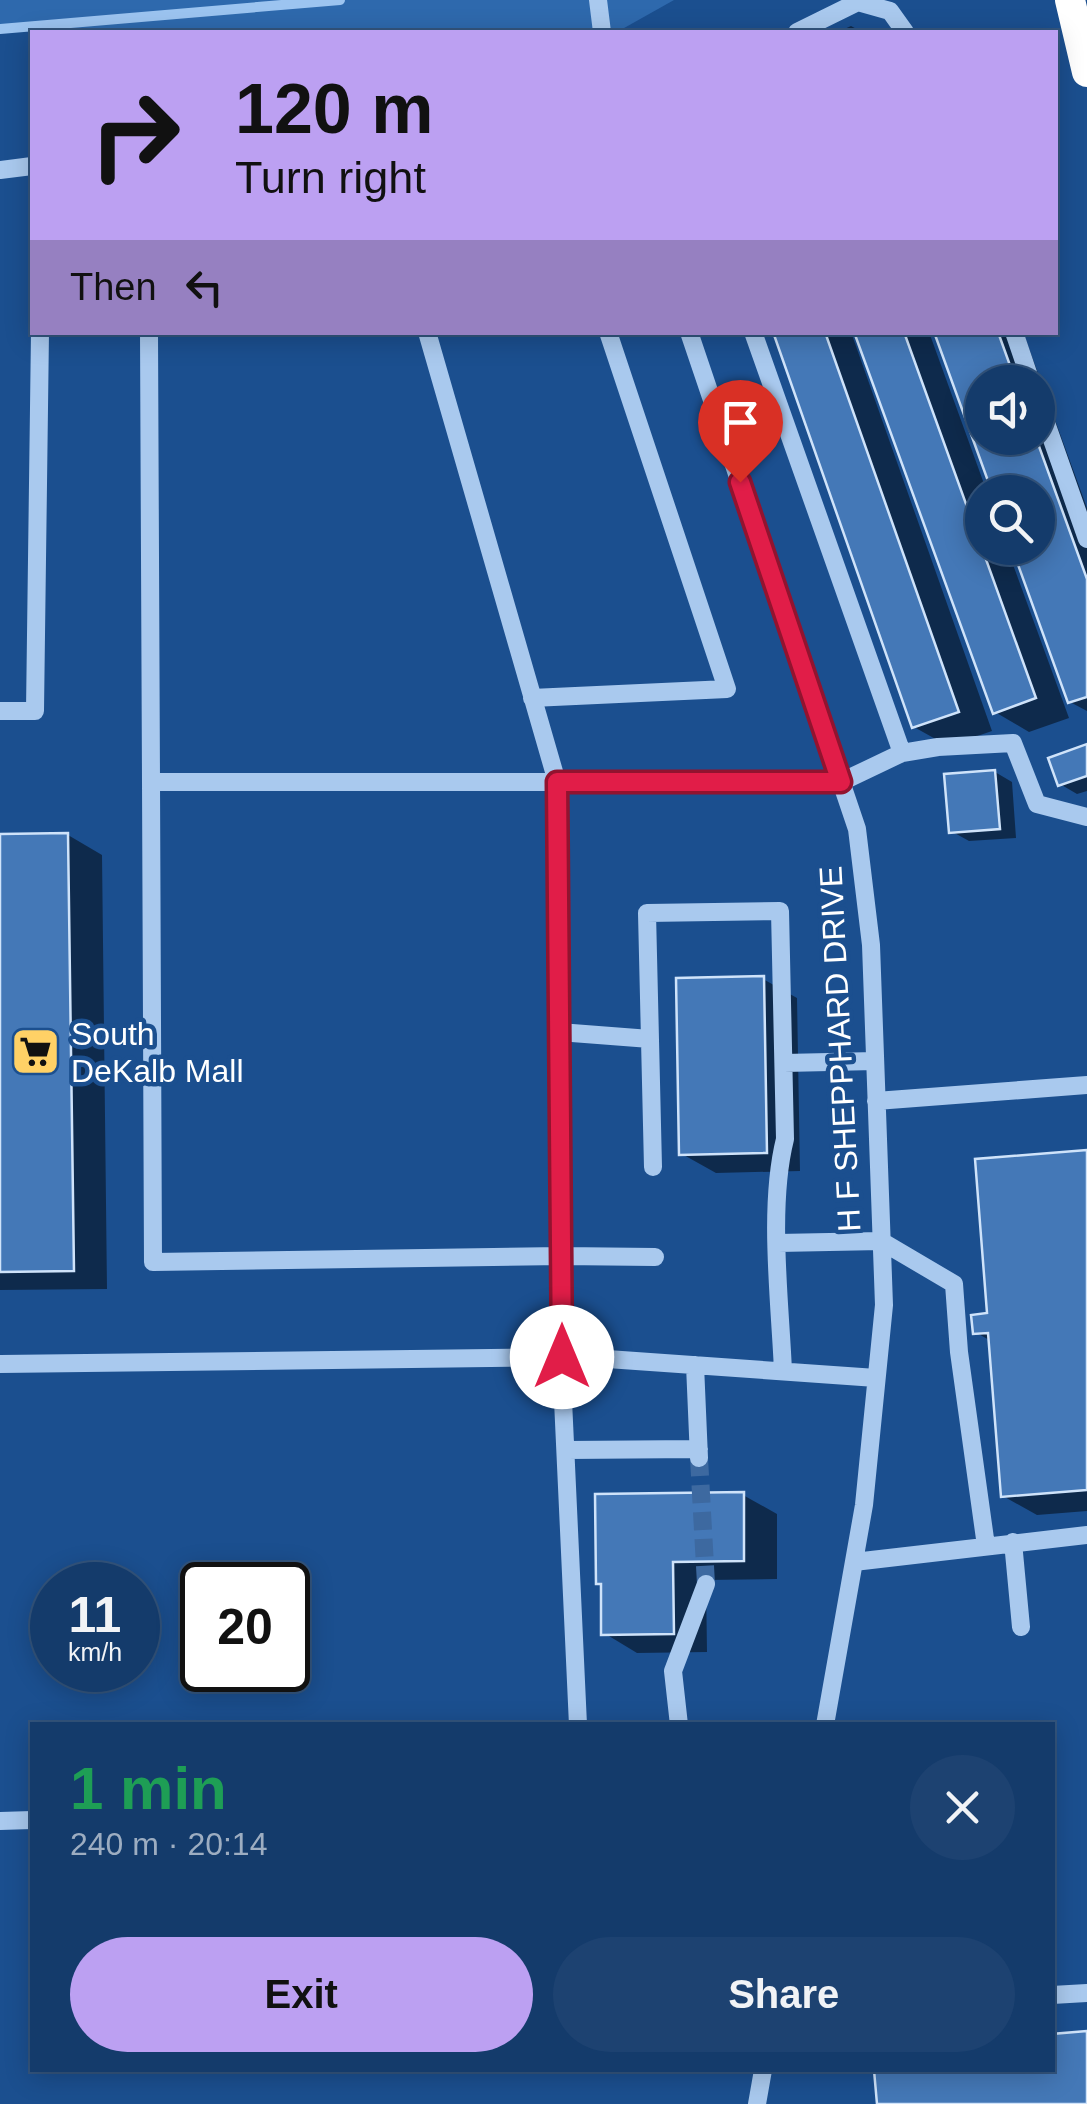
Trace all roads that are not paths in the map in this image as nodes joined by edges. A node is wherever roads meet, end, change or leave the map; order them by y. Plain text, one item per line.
1 (598, 0) edge
2 (1070, 0) edge
3 (602, 30) edge
4 (801, 30) edge
5 (904, 30) edge
6 (1087, 72) edge
7 (30, 166) edge
8 (0, 170) edge
9 (40, 335) edge
10 (148, 335) edge
11 (428, 335) edge
12 (609, 335) edge
13 (690, 335) edge
14 (755, 335) edge
15 (1015, 335) edge
16 (1025, 365) edge
17 (1055, 448) edge
18 (1087, 539) edge
19 (532, 698) junction
20 (0, 711) edge
21 (902, 753) junction
22 (151, 782) junction
23 (557, 782) junction
24 (841, 782) junction
25 (1087, 818) edge
26 (559, 1032) junction
27 (650, 1038) junction
28 (875, 1061) junction
29 (784, 1063) junction
30 (1087, 1085) edge
31 (876, 1101) junction
32 (653, 1167) dead end
33 (881, 1241) junction
34 (778, 1243) junction
35 (561, 1256) junction
36 (655, 1257) dead end
37 (562, 1357) junction
38 (0, 1364) edge
39 (695, 1365) junction
40 (783, 1371) junction
41 (876, 1378) junction
42 (566, 1450) junction
43 (1087, 1535) edge
44 (1014, 1542) junction
45 (986, 1546) junction
46 (854, 1562) junction
47 (706, 1584) tunnel mouth
48 (1021, 1627) dead end
49 (578, 1722) edge
50 (680, 1722) edge
51 (826, 1722) edge
52 (30, 1820) edge
53 (0, 1821) edge
54 (1087, 1993) edge
55 (1055, 1995) edge
56 (763, 2072) edge
57 (757, 2104) edge

1 - 3 street
2 - 6 highway
4 - 5 street
7 - 8 street
9 - 20 street
10 - 22 street
11 - 19 street
12 - 19 street
13 - 24 street, H F SHEPPHARD DRIVE
14 - 21 street
15 - 16 street
17 - 18 street
19 - 23 street
21 - 24 street
21 - 25 street
22 - 23 street
22 - 35 street
23 - 24 street
23 - 26 street
24 - 28 street, H F SHEPPHARD DRIVE
26 - 27 street
26 - 35 street
27 - 29 street
27 - 32 street
28 - 29 street
28 - 31 street, H F SHEPPHARD DRIVE
29 - 34 street
30 - 31 street
31 - 33 street, H F SHEPPHARD DRIVE
33 - 34 street
33 - 41 street, H F SHEPPHARD DRIVE
33 - 45 street
34 - 40 street
35 - 36 street
35 - 37 street
37 - 38 street
37 - 39 street
37 - 42 street
39 - 40 street
39 - 42 street
40 - 41 street
41 - 46 street, H F SHEPPHARD DRIVE
42 - 49 street
43 - 44 street
44 - 45 street
44 - 48 street
45 - 46 street
46 - 51 street, H F SHEPPHARD DRIVE
47 - 50 street
52 - 53 street
54 - 55 street
56 - 57 street

